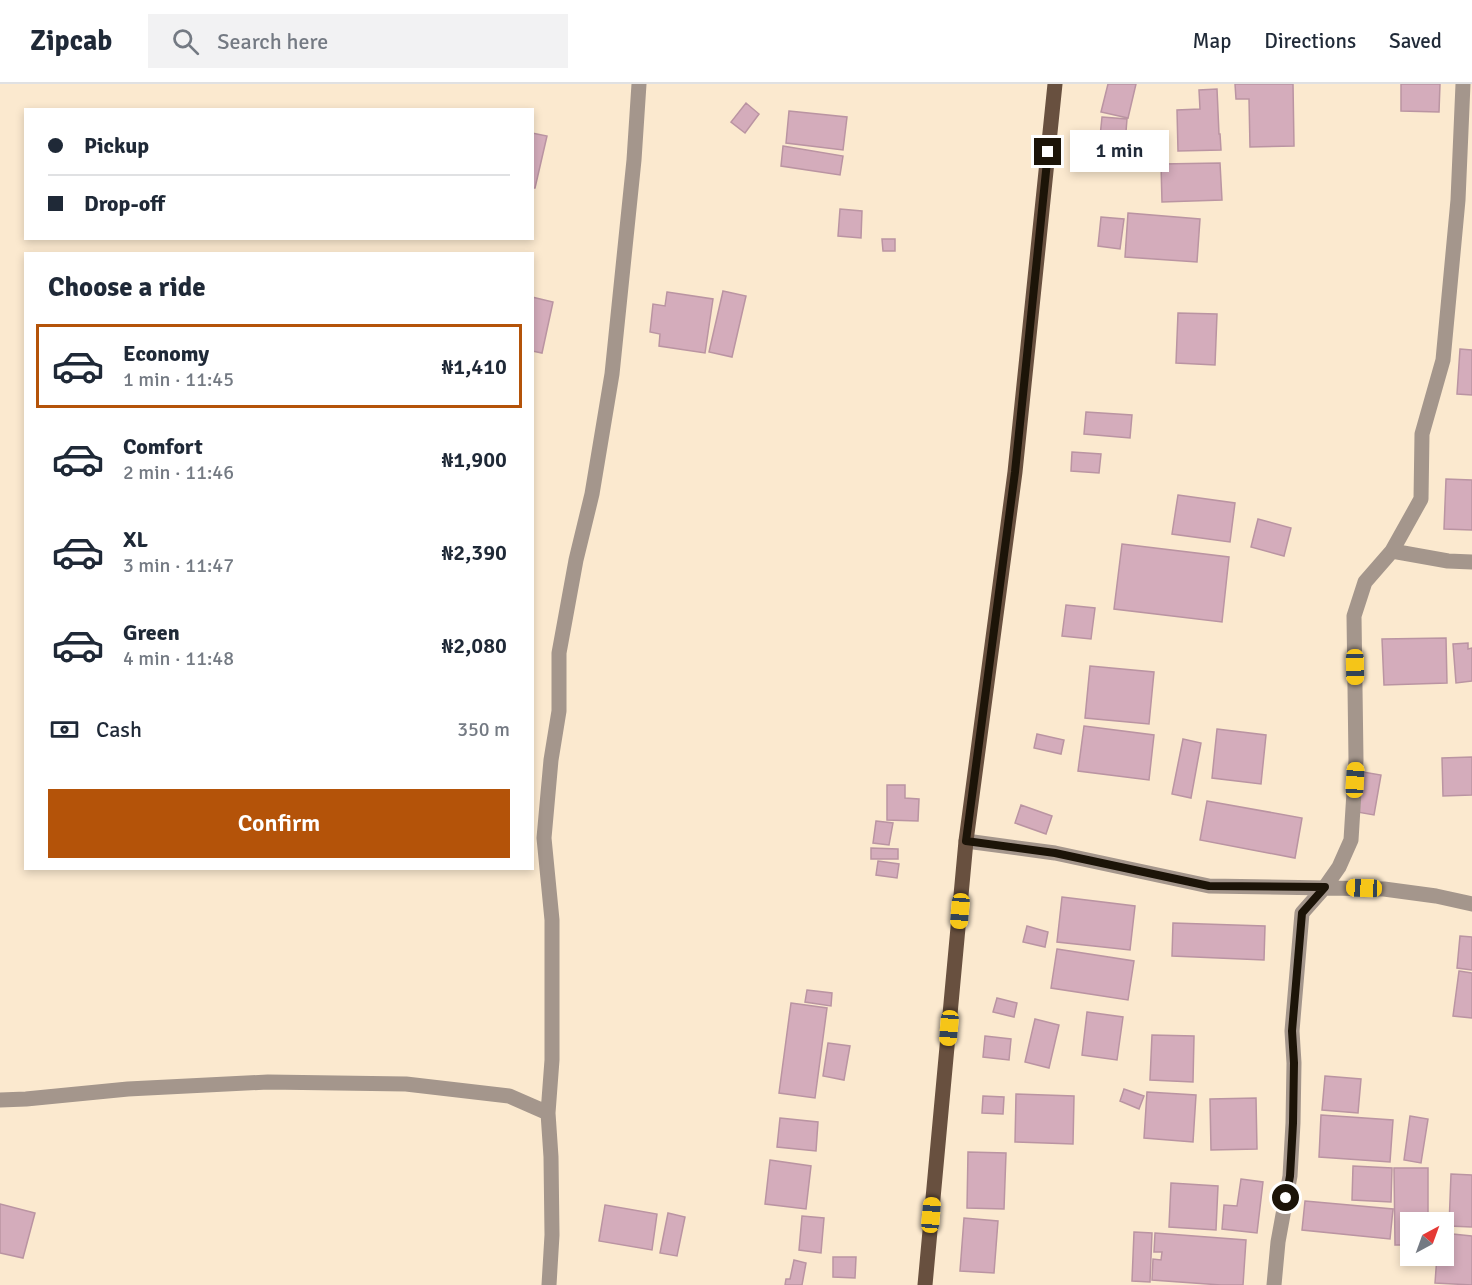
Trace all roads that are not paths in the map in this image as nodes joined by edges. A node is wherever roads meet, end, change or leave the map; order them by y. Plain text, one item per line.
1 (639, 84) edge
2 (1055, 84) edge
3 (1463, 84) edge
4 (1392, 551) junction
5 (1472, 562) edge
6 (966, 841) junction
7 (1325, 887) junction
8 (1472, 904) edge
9 (0, 1100) edge
10 (548, 1113) junction
11 (549, 1285) edge
12 (925, 1285) edge
13 (1274, 1285) edge

1 - 10 street
2 - 6 main road
3 - 4 street
4 - 5 street
4 - 7 street
6 - 7 street
6 - 12 main road
7 - 8 street
7 - 13 street
9 - 10 street
10 - 11 street

